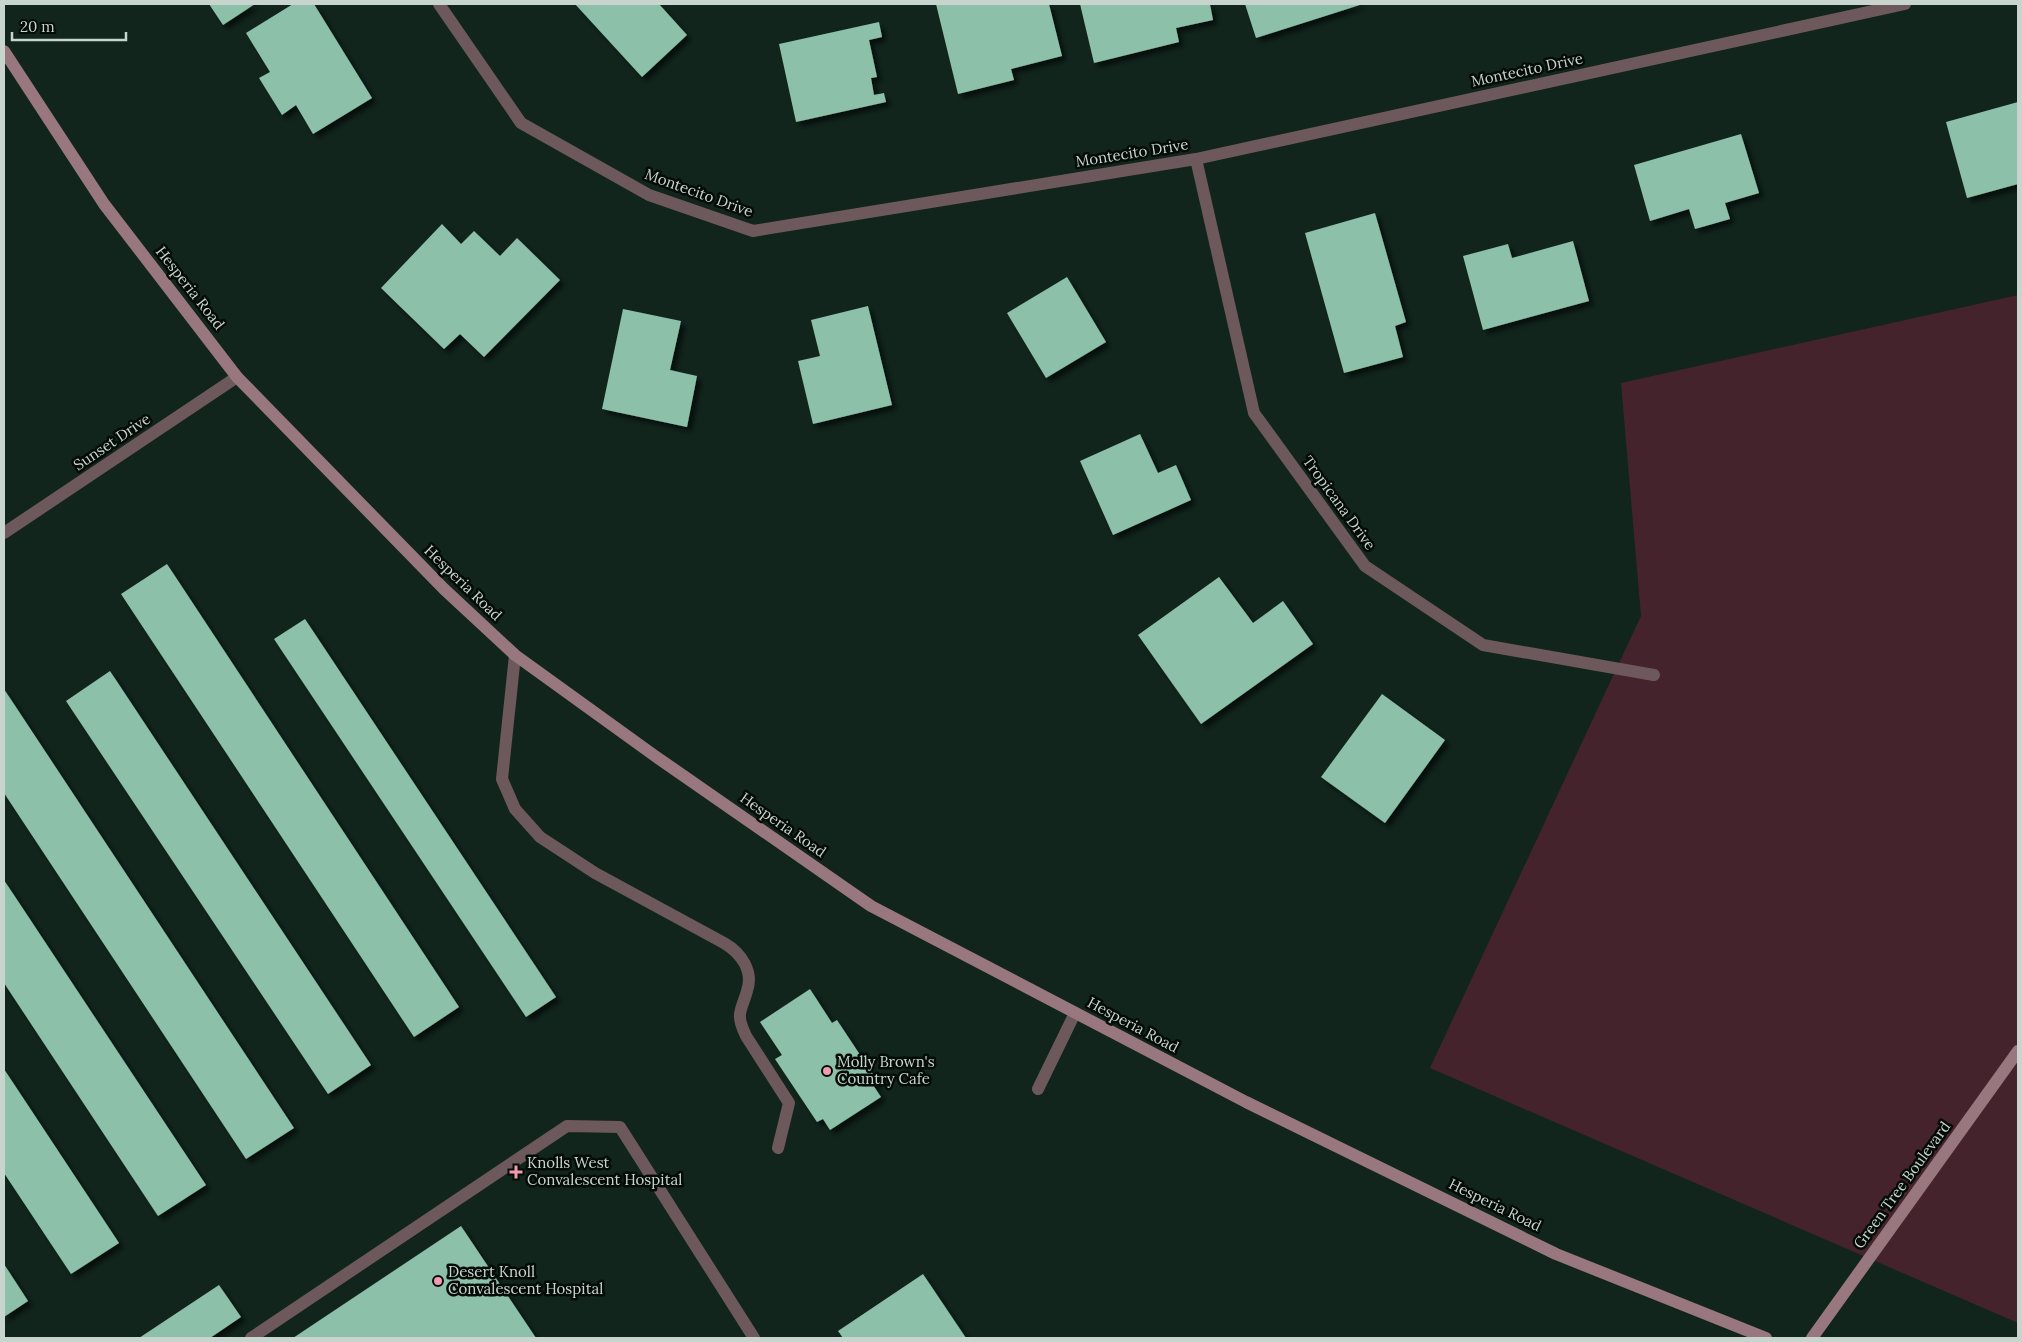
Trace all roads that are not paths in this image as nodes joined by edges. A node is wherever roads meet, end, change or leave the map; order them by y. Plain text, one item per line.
1 (439, 4) edge
2 (1905, 4) edge
3 (4, 51) edge
4 (1196, 159) junction
5 (237, 377) junction
6 (4, 533) edge
7 (515, 655) junction
8 (1654, 675) dead end
9 (1075, 1013) junction
10 (2018, 1051) edge
11 (1038, 1089) dead end
12 (778, 1148) dead end
13 (252, 1338) edge
14 (754, 1338) edge
15 (1766, 1338) edge
16 (1812, 1338) edge

1 - 4 street, Montecito Drive
2 - 4 street, Montecito Drive
3 - 5 main road, Hesperia Road
4 - 8 street, Tropicana Drive
5 - 6 street, Sunset Drive
5 - 7 main road, Hesperia Road
7 - 9 main road, Hesperia Road
7 - 12 street
9 - 11 street
9 - 15 main road, Hesperia Road
10 - 16 main road, Green Tree Boulevard
13 - 14 street

